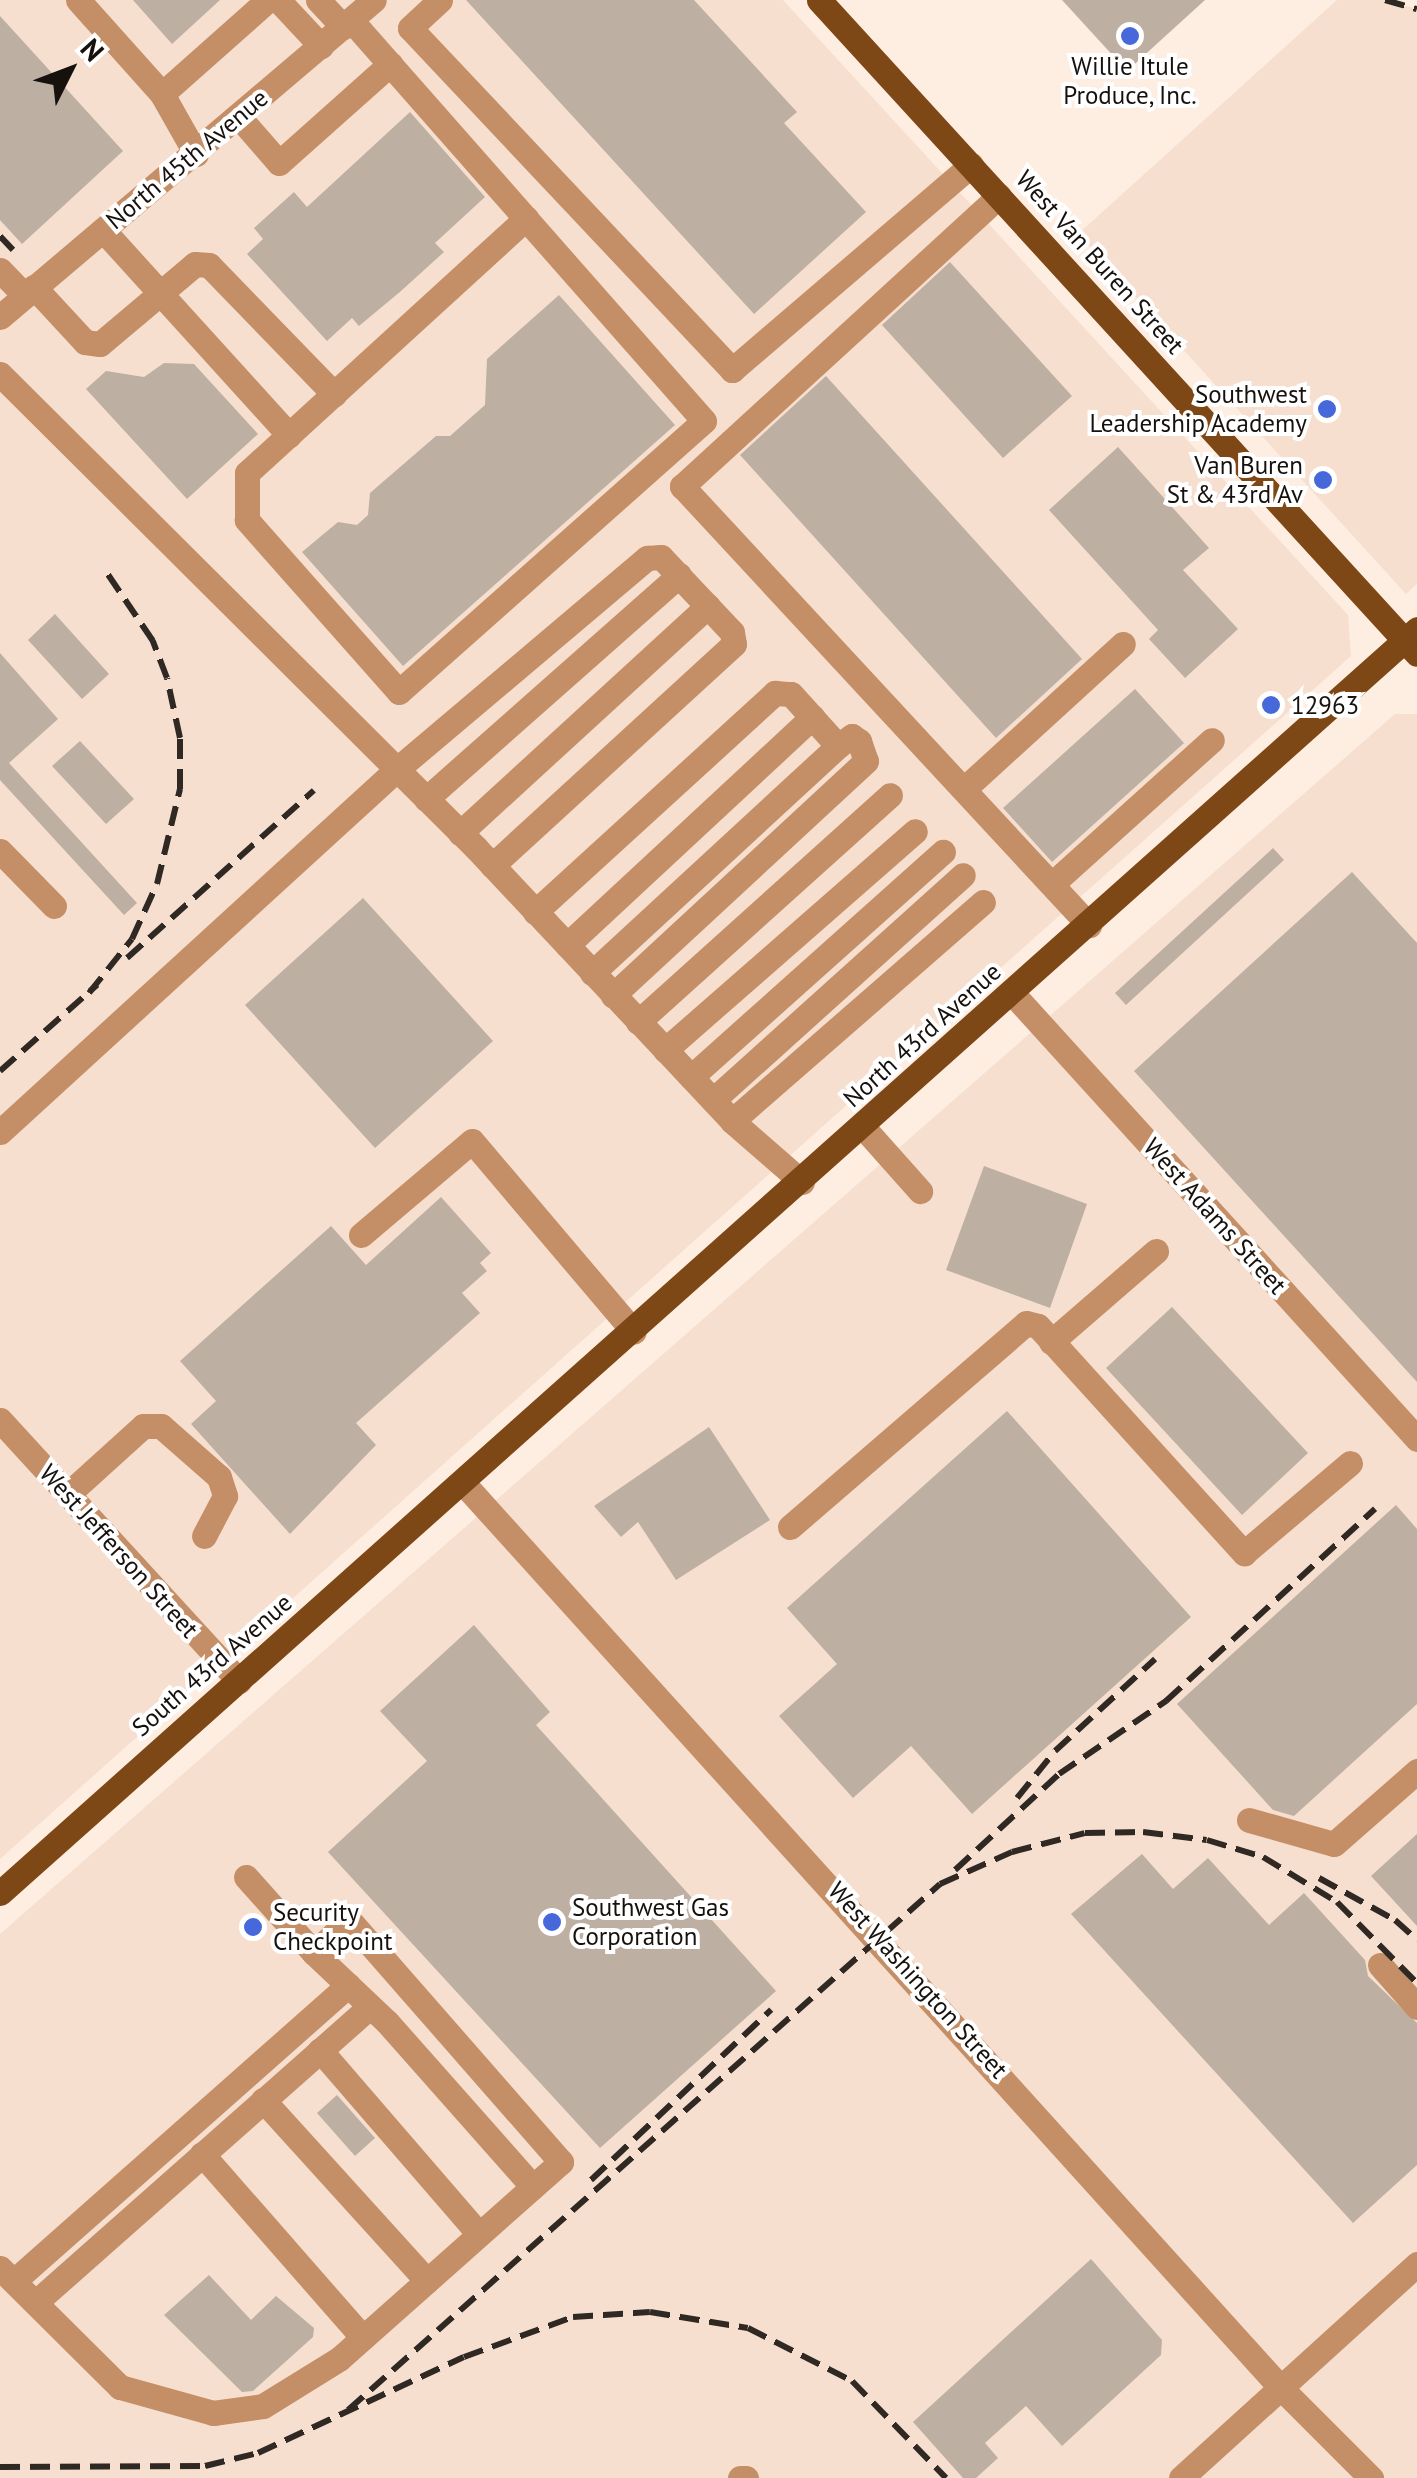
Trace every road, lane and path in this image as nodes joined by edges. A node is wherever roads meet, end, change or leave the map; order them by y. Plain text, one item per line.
1 (78, 0) edge
2 (268, 0) edge
3 (278, 0) edge
4 (318, 0) edge
5 (374, 0) edge
6 (440, 0) edge
7 (819, 0) edge
8 (347, 23) junction
9 (321, 46) junction
10 (390, 64) junction
11 (162, 94) junction
12 (239, 117) junction
13 (196, 154) junction
14 (971, 165) junction
15 (999, 196) junction
16 (526, 218) junction
17 (103, 230) junction
18 (0, 270) edge
19 (29, 291) junction
20 (161, 293) junction
21 (0, 317) edge
22 (0, 374) edge
23 (334, 394) junction
24 (289, 434) junction
25 (679, 575) junction
26 (708, 606) junction
27 (1413, 641) edge
28 (1123, 644) dead end
29 (812, 718) junction
30 (1212, 740) dead end
31 (838, 746) junction
32 (396, 770) junction
33 (964, 789) junction
34 (890, 795) dead end
35 (426, 799) junction
36 (915, 831) dead end
37 (460, 832) junction
38 (0, 851) edge
39 (943, 852) dead end
40 (492, 866) junction
41 (964, 874) dead end
42 (1052, 884) junction
43 (983, 902) dead end
44 (54, 906) dead end
45 (535, 912) junction
46 (1089, 924) junction
47 (567, 946) junction
48 (592, 973) junction
49 (613, 994) junction
50 (1014, 994) junction
51 (638, 1022) junction
52 (665, 1050) junction
53 (691, 1078) junction
54 (712, 1100) junction
55 (732, 1121) junction
56 (863, 1128) junction
57 (0, 1132) edge
58 (802, 1182) junction
59 (920, 1191) dead end
60 (361, 1235) dead end
61 (1156, 1251) dead end
62 (634, 1332) junction
63 (1051, 1342) junction
64 (0, 1420) edge
65 (1417, 1438) edge
66 (9, 1448) edge
67 (1350, 1463) dead end
68 (464, 1484) junction
69 (68, 1494) junction
70 (790, 1527) dead end
71 (204, 1536) dead end
72 (239, 1681) junction
73 (1417, 1771) edge
74 (1249, 1820) dead end
75 (246, 1877) dead end
76 (0, 1893) edge
77 (314, 1954) junction
78 (1380, 1964) dead end
79 (348, 1985) junction
80 (370, 2006) junction
81 (1417, 2007) edge
82 (320, 2050) junction
83 (263, 2100) junction
84 (202, 2154) junction
85 (532, 2187) junction
86 (479, 2234) junction
87 (1417, 2264) edge
88 (7, 2274) edge
89 (427, 2281) junction
90 (36, 2302) junction
91 (362, 2338) junction
92 (1280, 2386) junction
93 (1182, 2478) edge
94 (1371, 2478) edge

1 - 11 street
2 - 11 street
3 - 9 street
4 - 8 street
5 - 8 street, North 45th Avenue
6 - 14 street
7 - 14 main road, West Van Buren Street
8 - 9 street, North 45th Avenue
8 - 10 street
9 - 12 street, North 45th Avenue
10 - 12 street
10 - 16 street
11 - 13 street
12 - 13 street, North 45th Avenue
13 - 17 street, North 45th Avenue
14 - 15 main road, West Van Buren Street
15 - 27 main road, West Van Buren Street
15 - 33 street
16 - 23 street
16 - 24 street
17 - 19 street, North 45th Avenue
17 - 20 street
18 - 19 street
19 - 20 street
19 - 21 street, North 45th Avenue
20 - 23 street
20 - 24 street
22 - 32 street
23 - 24 street
25 - 26 street
25 - 32 street
25 - 35 street
26 - 37 street
26 - 40 street
27 - 46 main road, North 43rd Avenue
28 - 33 street
29 - 31 street
29 - 45 street
29 - 47 street
30 - 42 street
31 - 48 street
31 - 49 street
32 - 35 street
32 - 57 street
33 - 42 street
34 - 51 street
35 - 37 street
36 - 52 street
37 - 40 street
38 - 44 street
39 - 53 street
40 - 45 street
41 - 54 street
42 - 46 street
43 - 55 street
45 - 47 street
46 - 50 main road, North 43rd Avenue
47 - 48 street
48 - 49 street
49 - 51 street
50 - 56 main road, North 43rd Avenue
50 - 65 street, West Adams Street
51 - 52 street
52 - 53 street
53 - 54 street
54 - 55 street
55 - 58 street
56 - 58 main road, North 43rd Avenue
56 - 59 street
58 - 62 main road, North 43rd Avenue
60 - 62 street
61 - 63 street
62 - 68 main road, North 43rd Avenue
63 - 67 street
63 - 70 street
64 - 66 street, West Jefferson Street
66 - 69 street, West Jefferson Street
68 - 72 main road, South 43rd Avenue
68 - 92 street, West Washington Street
69 - 71 street
69 - 72 street, West Jefferson Street
72 - 76 main road, South 43rd Avenue
73 - 74 street
75 - 77 street
77 - 79 street
77 - 85 street
78 - 81 street
79 - 80 street
79 - 88 street
80 - 82 street
80 - 85 street
82 - 83 street
82 - 86 street
83 - 84 street
83 - 89 street
84 - 90 street
84 - 91 street
85 - 86 street
86 - 89 street
87 - 92 street
88 - 90 street
89 - 91 street
90 - 91 street
92 - 93 street
92 - 94 street, West Washington Street

